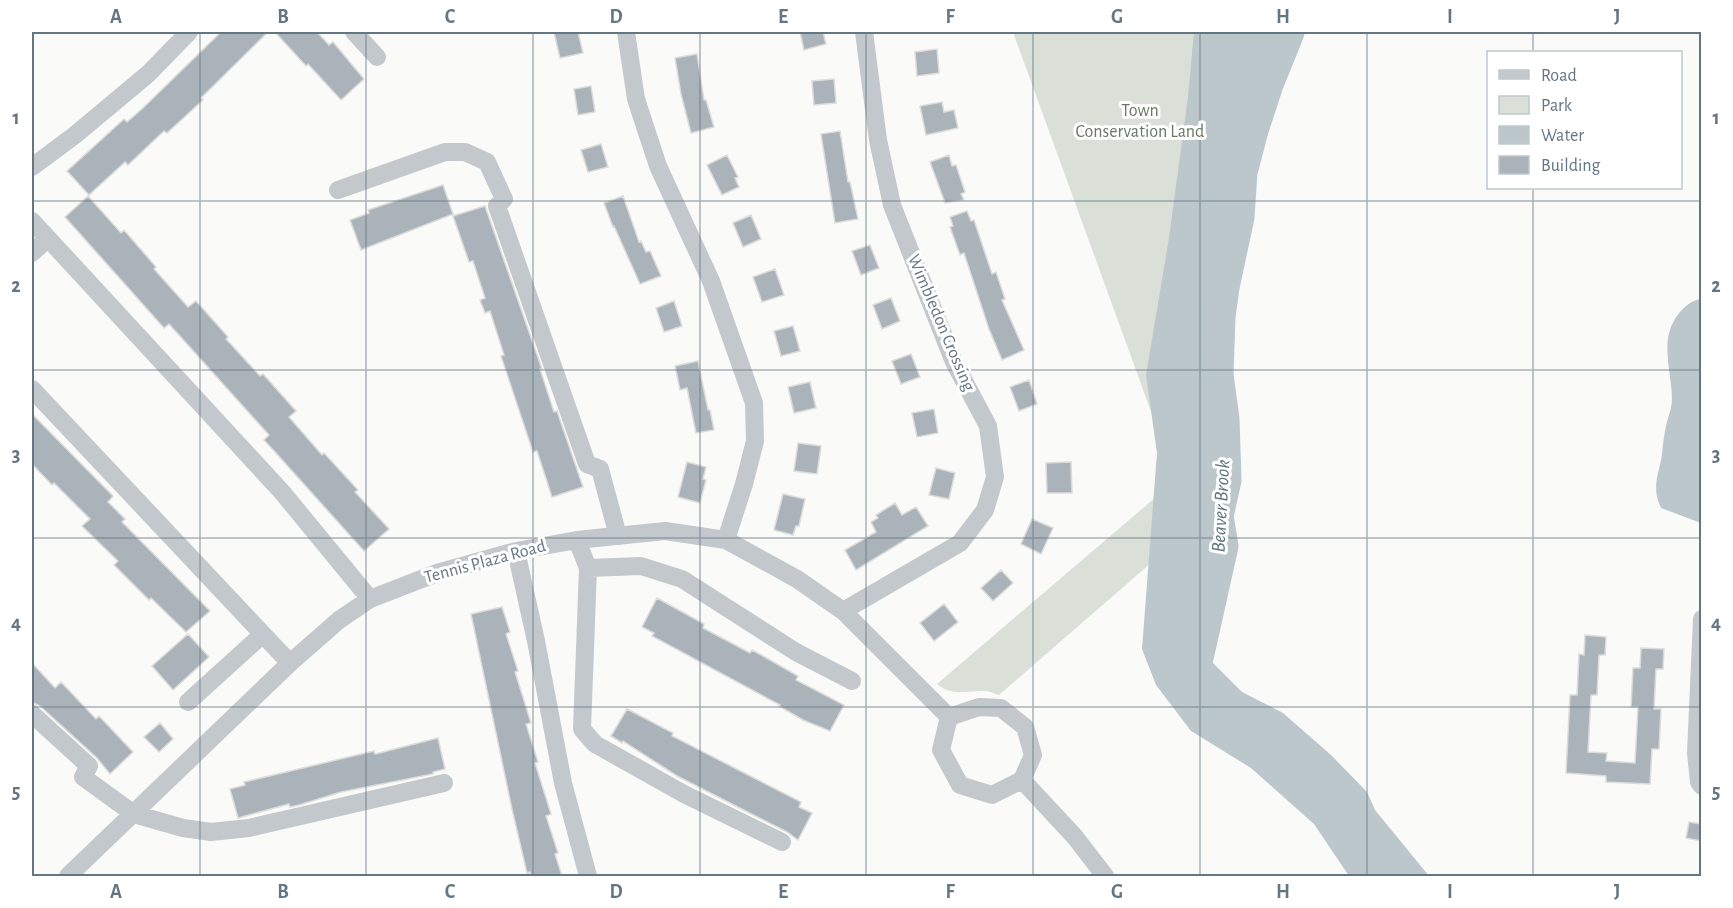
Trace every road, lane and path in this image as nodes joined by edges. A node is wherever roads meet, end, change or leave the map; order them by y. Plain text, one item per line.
1 (189, 32) edge
2 (354, 32) edge
3 (626, 32) edge
4 (864, 32) edge
5 (377, 57) dead end
6 (32, 167) edge
7 (338, 190) dead end
8 (32, 221) edge
9 (47, 239) junction
10 (32, 253) edge
11 (32, 389) edge
12 (618, 536) junction
13 (577, 540) junction
14 (726, 540) junction
15 (516, 551) junction
16 (588, 568) junction
17 (370, 599) junction
18 (843, 611) junction
19 (1701, 619) edge
20 (262, 635) junction
21 (290, 663) junction
22 (852, 681) dead end
23 (188, 702) dead end
24 (32, 714) edge
25 (949, 717) junction
26 (1022, 780) junction
27 (444, 783) dead end
28 (1701, 786) edge
29 (134, 814) junction
30 (782, 842) dead end
31 (68, 876) edge
32 (588, 876) edge
33 (1105, 876) edge

1 - 6 street
2 - 5 street
3 - 14 street
4 - 18 street, Wimbledon Crossing
7 - 12 street
8 - 9 street
9 - 10 street
9 - 17 street
11 - 20 street
12 - 13 street, Tennis Plaza Road
12 - 14 street, Tennis Plaza Road
13 - 15 street, Tennis Plaza Road
13 - 16 street
14 - 18 street, Tennis Plaza Road
15 - 17 street, Tennis Plaza Road
15 - 32 street
16 - 22 street
16 - 30 street
17 - 21 street, Tennis Plaza Road
18 - 25 street, Tennis Plaza Road
19 - 28 street
20 - 21 street
20 - 23 street
21 - 29 street, Tennis Plaza Road
24 - 29 street
25 - 26 street
25 - 26 street
26 - 33 street
27 - 29 street
29 - 31 street, Tennis Plaza Road

